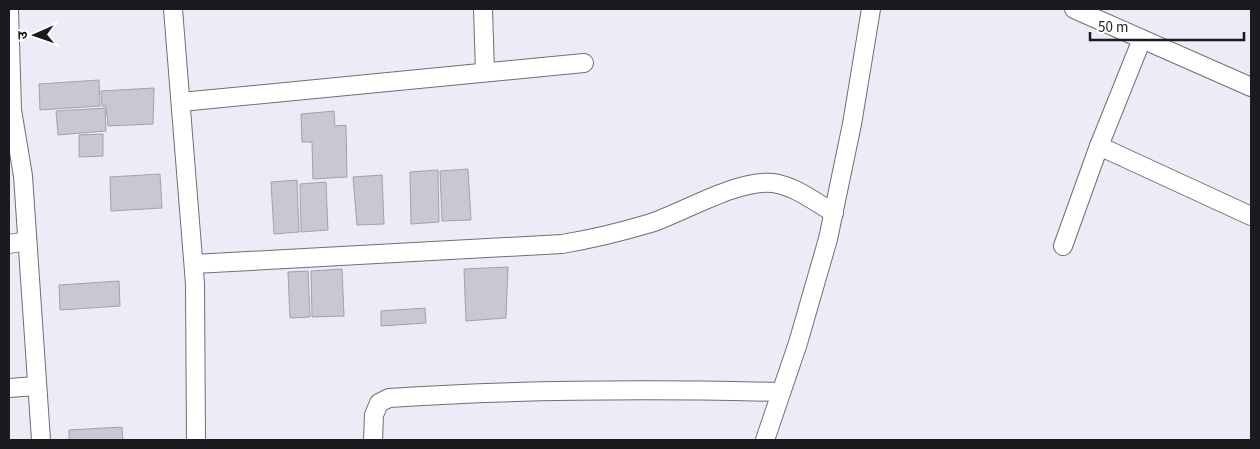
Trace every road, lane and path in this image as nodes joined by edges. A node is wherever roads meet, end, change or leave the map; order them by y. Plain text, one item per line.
1 (9, 9) edge
2 (173, 9) edge
3 (483, 9) edge
4 (871, 9) edge
5 (1074, 9) edge
6 (1142, 38) junction
7 (584, 63) dead end
8 (484, 72) junction
9 (1251, 87) edge
10 (181, 102) junction
11 (10, 110) edge
12 (1099, 146) junction
13 (834, 213) junction
14 (1251, 216) edge
15 (27, 241) junction
16 (9, 244) edge
17 (1063, 246) dead end
18 (194, 264) junction
19 (36, 386) junction
20 (9, 388) edge
21 (781, 392) junction
22 (41, 440) edge
23 (196, 440) edge
24 (373, 440) edge
25 (765, 440) edge

1 - 11 street
2 - 10 street
3 - 8 street
4 - 13 street
5 - 6 street
6 - 9 street
6 - 12 street
7 - 8 street
8 - 10 street
10 - 18 street
11 - 15 street
12 - 14 street
12 - 17 street
13 - 18 street
13 - 21 street
15 - 16 street
15 - 19 street
18 - 23 street
19 - 20 street
19 - 22 street
21 - 24 street
21 - 25 street

